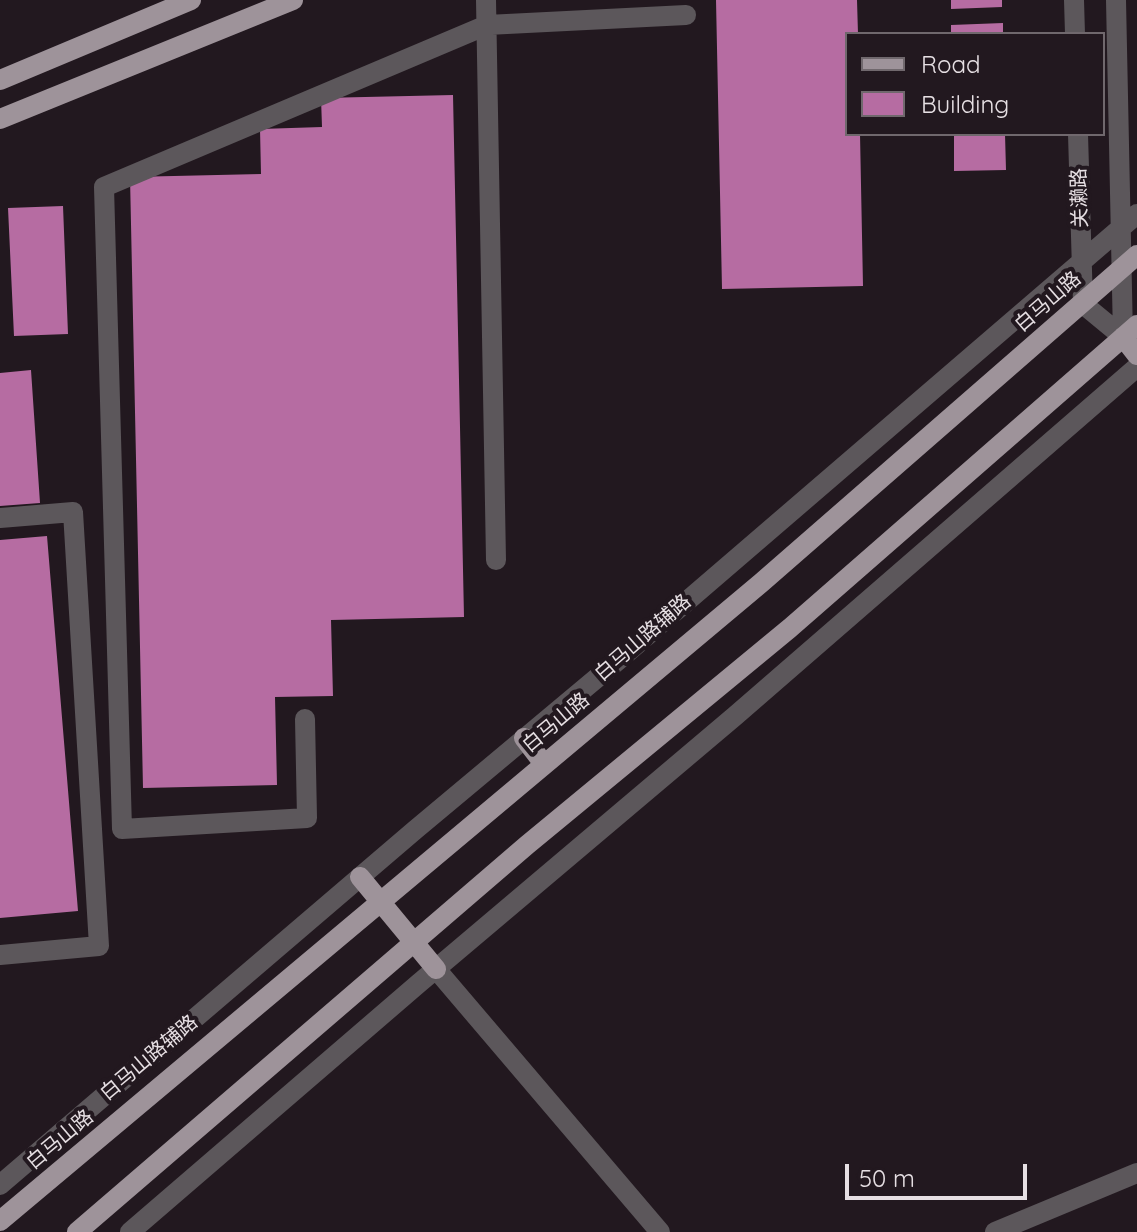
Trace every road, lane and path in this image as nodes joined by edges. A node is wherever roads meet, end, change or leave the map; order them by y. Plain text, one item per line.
1 (191, 0) edge
2 (293, 0) edge
3 (486, 0) edge
4 (1074, 0) edge
5 (1116, 0) edge
6 (686, 15) dead end
7 (487, 25) junction
8 (1075, 32) edge
9 (0, 80) edge
10 (0, 119) edge
11 (1078, 136) edge
12 (1130, 220) edge
13 (1082, 261) junction
14 (1130, 261) edge
15 (1083, 304) junction
16 (1130, 331) edge
17 (1137, 355) edge
18 (1137, 367) edge
19 (0, 518) edge
20 (496, 560) dead end
21 (305, 719) dead end
22 (524, 738) junction
23 (544, 764) junction
24 (360, 877) junction
25 (381, 903) junction
26 (414, 943) junction
27 (0, 955) edge
28 (436, 969) junction
29 (1137, 1173) edge
30 (0, 1185) edge
31 (0, 1221) edge
32 (77, 1232) edge
33 (130, 1232) edge
34 (660, 1232) edge
35 (995, 1232) edge

1 - 9 main road
2 - 10 main road
3 - 7 street
4 - 8 street
5 - 12 street, 关濑路
6 - 7 street
7 - 20 street
7 - 21 street
11 - 13 street, 关濑路
12 - 13 street, 白马山路辅路
12 - 14 street, 关濑路
13 - 15 street, 关濑路
13 - 22 street, 白马山路辅路
14 - 15 main road, 白马山路
14 - 16 street, 关濑路
15 - 16 street
15 - 23 main road, 白马山路
16 - 17 main road
16 - 26 main road
18 - 28 street
19 - 27 street
22 - 23 main road
22 - 24 street, 白马山路辅路
23 - 25 main road, 白马山路
24 - 25 main road
24 - 30 street, 白马山路辅路
25 - 26 main road
25 - 31 main road, 白马山路
26 - 28 main road
26 - 32 main road
28 - 33 street
28 - 34 street
29 - 35 street

